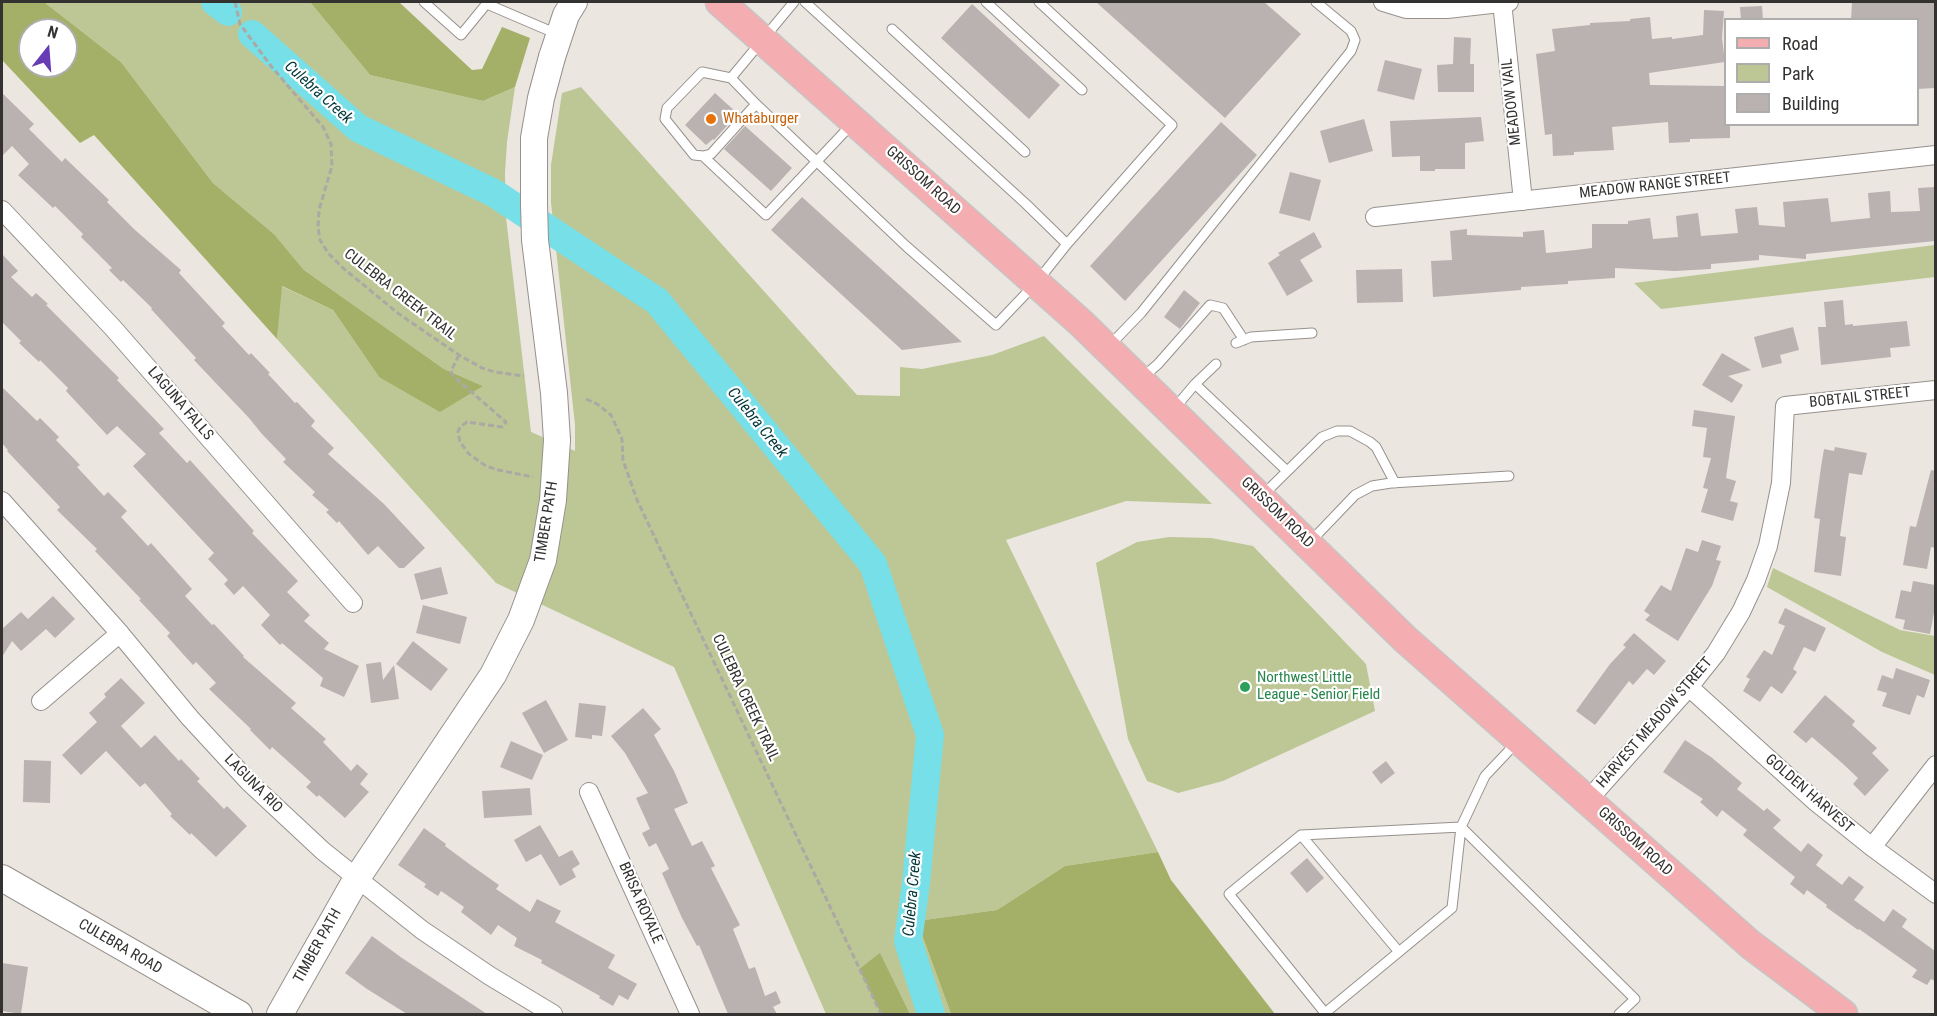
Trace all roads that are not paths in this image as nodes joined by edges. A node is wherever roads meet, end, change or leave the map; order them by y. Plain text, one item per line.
1 (424, 2) edge
2 (573, 2) edge
3 (720, 2) edge
4 (794, 2) edge
5 (805, 2) edge
6 (986, 2) edge
7 (1040, 2) edge
8 (1316, 2) edge
9 (1383, 2) edge
10 (1502, 2) edge
11 (1509, 2) edge
12 (487, 3) edge
13 (892, 29) dead end
14 (762, 40) junction
15 (556, 46) junction
16 (731, 78) junction
17 (1082, 90) dead end
18 (756, 104) junction
19 (855, 120) junction
20 (1025, 152) dead end
21 (1935, 154) edge
22 (703, 156) junction
23 (816, 161) junction
24 (1523, 201) junction
25 (2, 210) edge
26 (1375, 217) dead end
27 (1067, 244) junction
28 (1036, 283) junction
29 (1312, 333) dead end
30 (1107, 348) junction
31 (1215, 364) dead end
32 (1140, 380) junction
33 (1195, 384) junction
34 (1935, 390) edge
35 (1785, 406) joint
36 (1172, 411) junction
37 (1287, 471) junction
38 (1509, 476) dead end
39 (1395, 483) junction
40 (1260, 498) junction
41 (2, 501) edge
42 (1308, 544) junction
43 (353, 603) dead end
44 (120, 633) junction
45 (1689, 687) junction
46 (41, 701) dead end
47 (1520, 740) junction
48 (1935, 765) edge
49 (589, 792) dead end
50 (1588, 800) junction
51 (1461, 827) junction
52 (1301, 835) junction
53 (1872, 847) junction
54 (2, 878) edge
55 (357, 878) junction
56 (1935, 894) edge
57 (1399, 952) junction
58 (239, 1014) edge
59 (280, 1014) edge
60 (553, 1014) edge
61 (690, 1014) edge
62 (1619, 1014) edge
63 (1843, 1014) edge

1 - 12 lane
2 - 15 street, TIMBER PATH
3 - 14 main road, GRISSOM ROAD
4 - 14 lane
5 - 27 lane
6 - 17 lane
7 - 27 lane
8 - 30 lane
9 - 10 street
10 - 11 street
10 - 24 street, MEADOW VAIL
12 - 15 lane
13 - 20 lane
14 - 16 lane
14 - 19 main road, GRISSOM ROAD
15 - 55 street, TIMBER PATH, bridge
16 - 18 lane
16 - 22 lane
18 - 22 lane
18 - 23 lane
19 - 23 lane
19 - 28 main road, GRISSOM ROAD
21 - 24 street, MEADOW RANGE STREET
22 - 23 lane
23 - 28 lane
24 - 26 street, MEADOW RANGE STREET
25 - 43 street, LAGUNA FALLS
27 - 28 lane
28 - 30 main road, GRISSOM ROAD
29 - 32 lane
30 - 32 main road, GRISSOM ROAD
31 - 33 lane
32 - 36 main road, GRISSOM ROAD
33 - 36 lane
33 - 37 lane
34 - 35 street, BOBTAIL STREET
35 - 45 street, HARVEST MEADOW STREET
36 - 40 main road, GRISSOM ROAD
37 - 39 lane
37 - 40 lane
38 - 39 lane
39 - 42 lane
40 - 42 main road, GRISSOM ROAD
41 - 44 street, LAGUNA RIO
42 - 47 main road, GRISSOM ROAD
44 - 46 street
44 - 55 street, LAGUNA RIO
45 - 50 street, HARVEST MEADOW STREET
45 - 53 street, GOLDEN HARVEST
47 - 50 main road, GRISSOM ROAD
47 - 51 lane
48 - 53 street
49 - 61 street, BRISA ROYALE
50 - 63 main road, GRISSOM ROAD
51 - 52 lane
51 - 57 lane
51 - 62 lane
52 - 57 lane
52 - 57 lane
53 - 56 street, GOLDEN HARVEST
54 - 58 street, CULEBRA ROAD
55 - 59 street, TIMBER PATH
55 - 60 street, LAGUNA RIO

